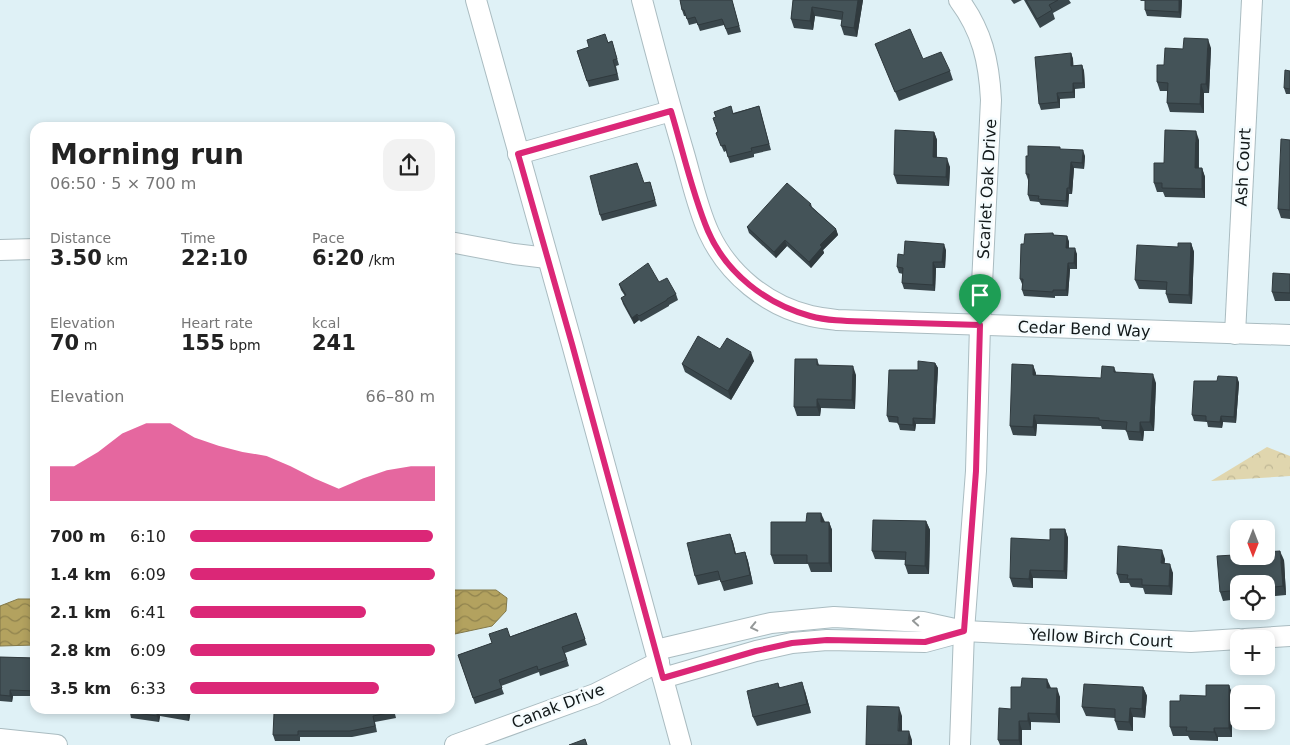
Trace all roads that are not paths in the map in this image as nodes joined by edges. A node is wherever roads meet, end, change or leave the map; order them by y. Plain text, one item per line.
1 (476, 0) edge
2 (642, 0) edge
3 (959, 0) edge
4 (1252, 0) edge
5 (671, 111) junction
6 (518, 154) junction
7 (455, 243) edge
8 (30, 249) edge
9 (0, 250) edge
10 (547, 258) junction
11 (980, 325) junction
12 (1235, 334) junction
13 (1290, 335) edge
14 (964, 631) junction
15 (1290, 636) edge
16 (1275, 637) edge
17 (1230, 640) edge
18 (659, 663) junction
19 (4, 741) edge
20 (57, 745) edge
21 (455, 745) edge
22 (681, 745) edge
23 (960, 745) edge

1 - 6 street
2 - 5 street, Cedar Bend Way
3 - 11 street, Scarlet Oak Drive
4 - 12 street, Ash Court
5 - 6 street
5 - 11 street, Cedar Bend Way
6 - 10 street
7 - 10 street
8 - 9 street
10 - 18 street
11 - 12 street, Cedar Bend Way
11 - 14 street, Scarlet Oak Drive
12 - 13 street, Cedar Bend Way
14 - 17 street, Yellow Birch Court
14 - 18 street, Yellow Birch Court
14 -> 18 street, Yellow Birch Court
14 - 23 street, Scarlet Oak Drive
15 - 16 street
18 - 21 street, Canak Drive
18 - 22 street
19 - 20 street

